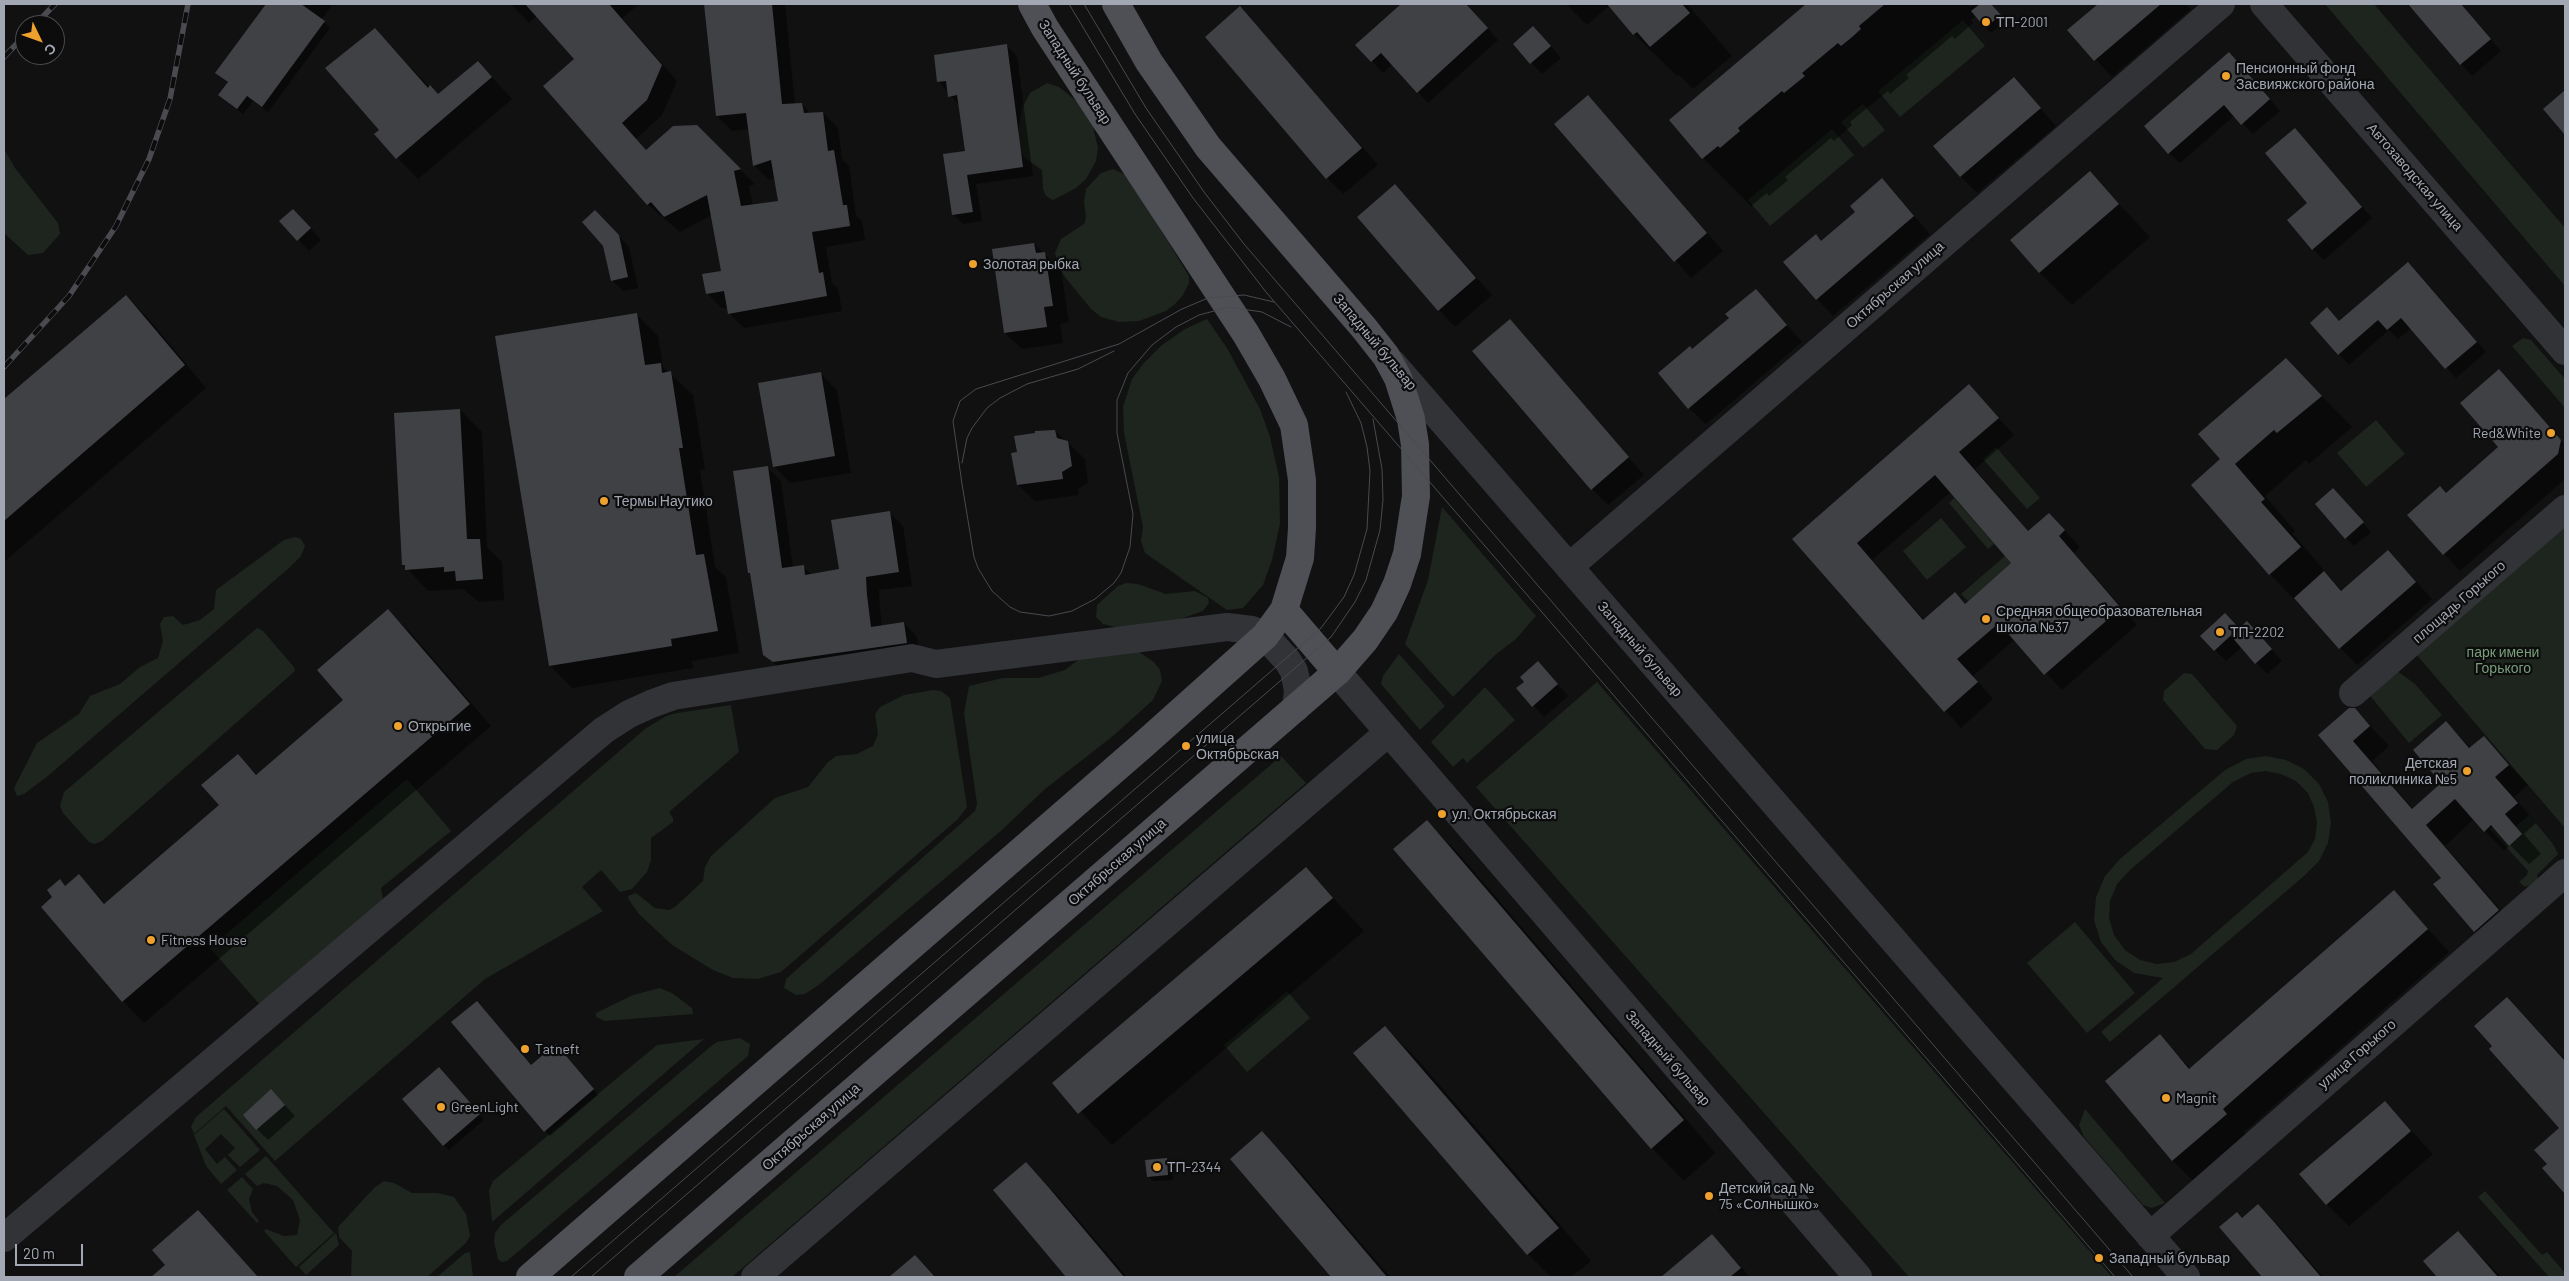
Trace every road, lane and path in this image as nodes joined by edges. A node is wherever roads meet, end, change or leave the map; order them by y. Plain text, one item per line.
1 (1032, 4) edge
2 (1116, 4) edge
3 (2221, 4) edge
4 (2264, 4) edge
5 (2565, 351) edge
6 (1386, 356) junction
7 (2565, 509) edge
8 (1569, 567) junction
9 (1284, 610) junction
10 (1304, 634) junction
11 (1265, 636) junction
12 (1337, 672) junction
13 (2353, 693) dead end
14 (1296, 708) junction
15 (1389, 732) junction
16 (2565, 873) edge
17 (2150, 1236) junction
18 (4, 1238) edge
19 (530, 1277) edge
20 (638, 1277) edge
21 (755, 1277) edge
22 (1858, 1277) edge
23 (2186, 1277) edge

1 - 9 main road, Западный бульвар
2 - 6 main road, Западный бульвар
3 - 8 street, Октябрьская улица
4 - 5 street, Автозаводская улица
6 - 8 street, Западный бульвар
6 - 12 main road, Октябрьская улица
7 - 13 street, площадь Горького
8 - 17 street, Западный бульвар
9 - 10 main road, Западный бульвар
9 - 11 main road
10 - 11 street
10 - 12 main road, Западный бульвар
11 - 14 street
11 - 18 street
11 - 19 main road
12 - 14 main road, Октябрьская улица
12 - 15 street, Западный бульвар
14 - 20 main road, Октябрьская улица
15 - 21 street
15 - 22 street, Западный бульвар
16 - 17 street, улица Горького
17 - 23 street, Западный бульвар

